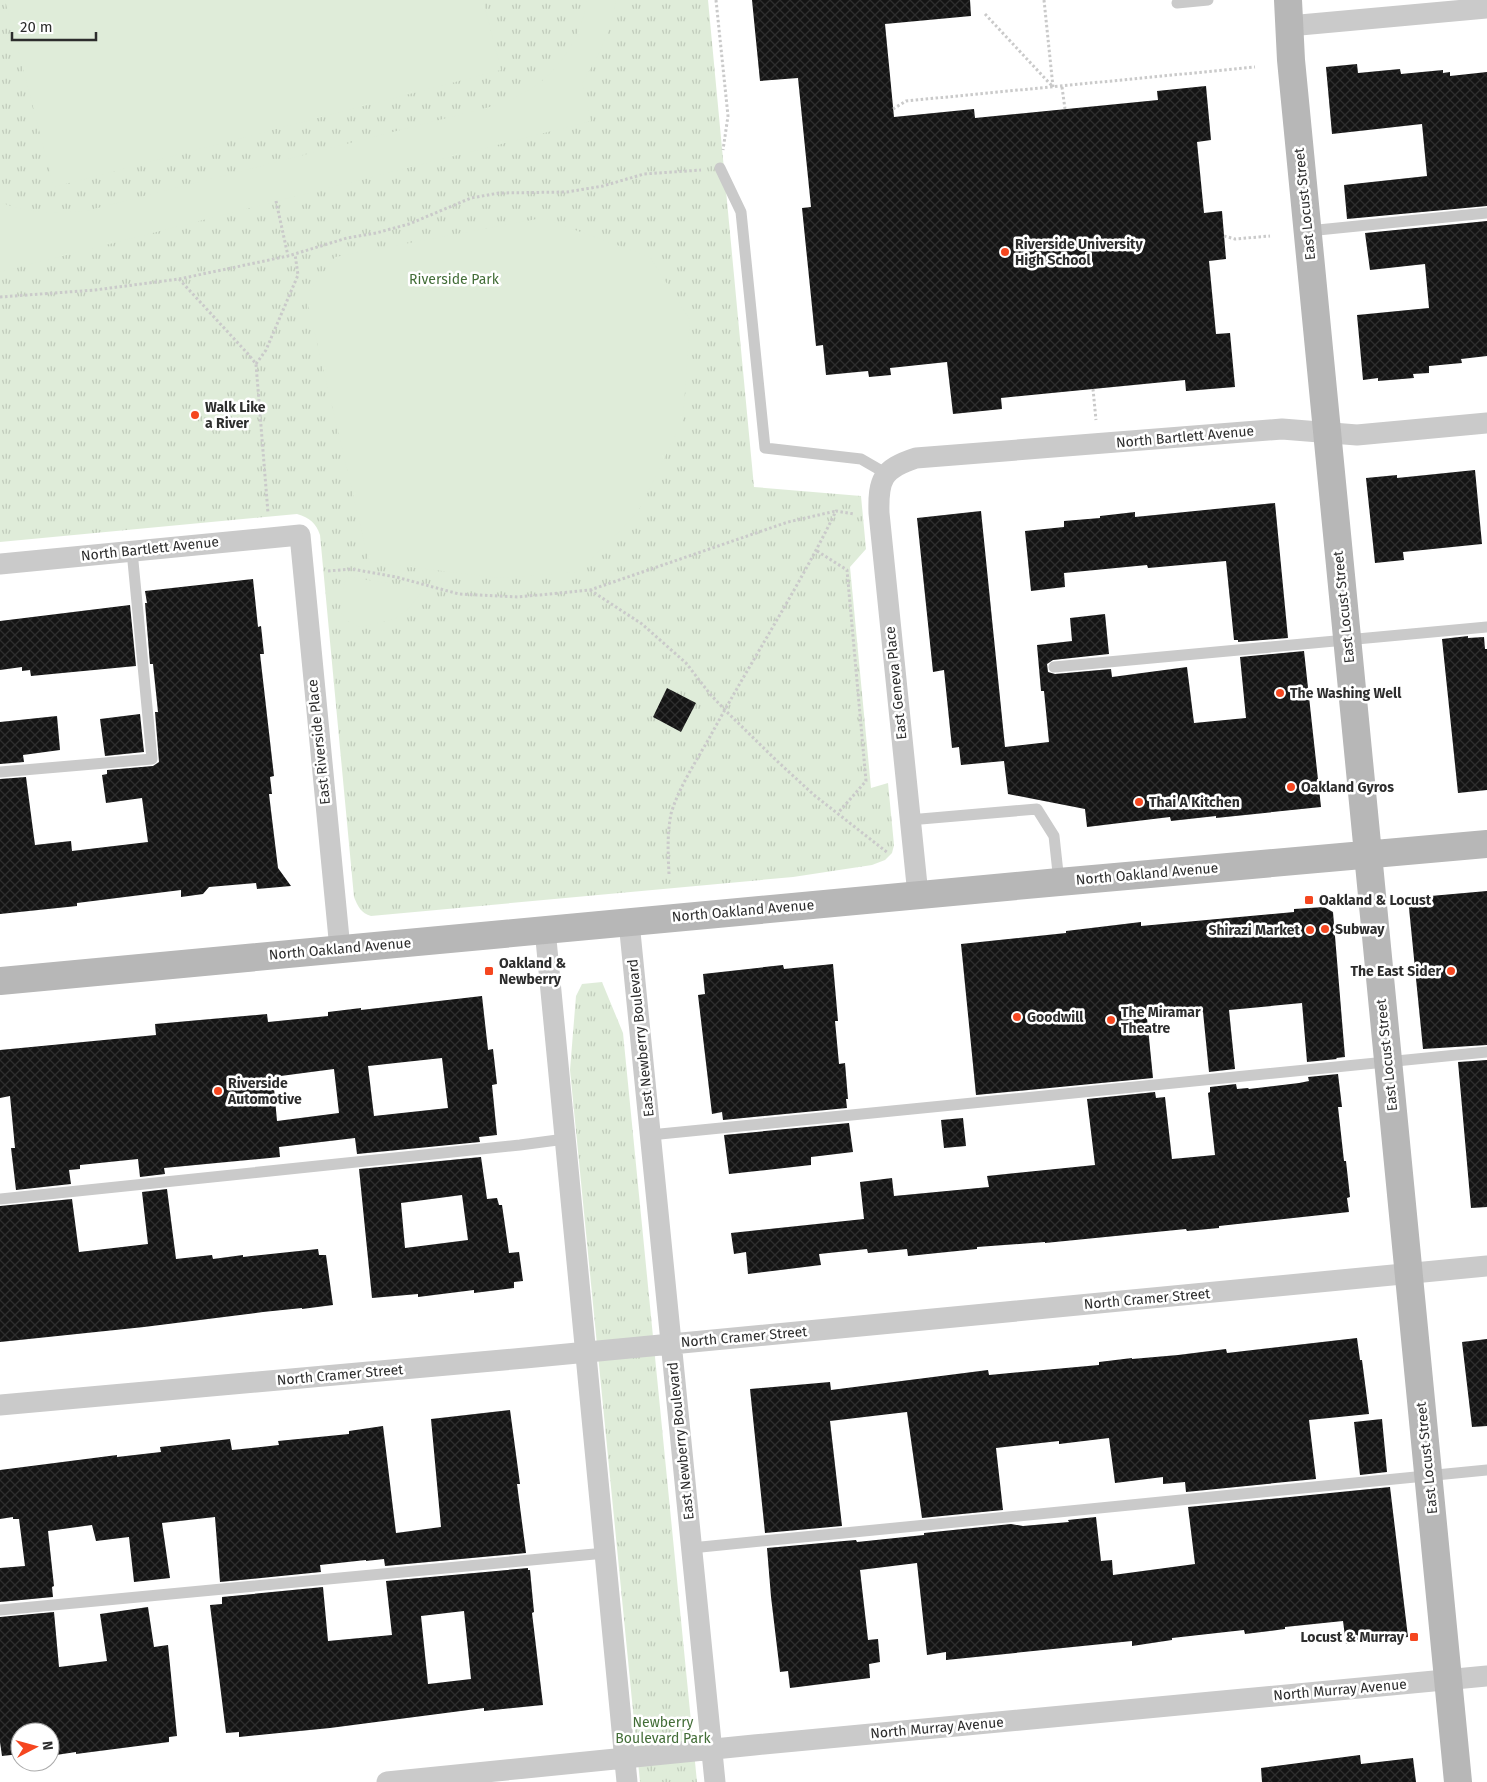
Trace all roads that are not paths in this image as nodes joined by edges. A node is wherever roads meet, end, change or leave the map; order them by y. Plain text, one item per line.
1 (1208, 0) edge
2 (1177, 4) dead end
3 (1487, 8) edge
4 (1288, 13) edge
5 (720, 168) road end
6 (1487, 213) edge
7 (1308, 231) junction
8 (1487, 422) edge
9 (1328, 433) junction
10 (887, 474) junction
11 (300, 535) joint
12 (132, 551) junction
13 (0, 564) edge
14 (1487, 627) edge
15 (1347, 640) junction
16 (1054, 667) dead end
17 (0, 772) edge
18 (909, 820) junction
19 (1487, 844) edge
20 (1368, 854) junction
21 (1059, 882) junction
22 (918, 895) junction
23 (629, 922) junction
24 (545, 929) junction
25 (340, 949) junction
26 (0, 980) edge
27 (1487, 1052) edge
28 (1388, 1061) junction
29 (650, 1135) junction
30 (565, 1139) junction
31 (0, 1200) edge
32 (1487, 1266) edge
33 (1409, 1274) junction
34 (671, 1344) junction
35 (586, 1352) junction
36 (0, 1405) edge
37 (1487, 1470) edge
38 (1429, 1475) junction
39 (691, 1548) junction
40 (605, 1553) junction
41 (0, 1610) edge
42 (1487, 1676) edge
43 (1448, 1680) junction
44 (712, 1750) junction
45 (625, 1758) junction
46 (387, 1782) edge
47 (627, 1782) edge
48 (715, 1782) edge
49 (1458, 1782) edge

1 - 2 lane
3 - 4 street
4 - 7 main road, East Locust Street
5 - 10 lane
6 - 7 lane
7 - 9 main road, East Locust Street
8 - 9 street, North Bartlett Avenue
9 - 10 street, North Bartlett Avenue
9 - 15 main road, East Locust Street
10 - 18 street, East Geneva Place
11 - 12 street, North Bartlett Avenue
11 - 25 street, East Riverside Place
12 - 13 street, North Bartlett Avenue
12 - 17 lane
14 - 15 lane
15 - 16 lane
15 - 20 main road, East Locust Street
18 - 21 lane
18 - 22 street, East Geneva Place
19 - 20 main road, North Oakland Avenue
20 - 21 main road, North Oakland Avenue
20 - 28 main road, East Locust Street
21 - 22 main road, North Oakland Avenue
22 - 23 main road, North Oakland Avenue
23 - 24 main road, North Oakland Avenue
23 - 29 street, East Newberry Boulevard
24 - 25 main road, North Oakland Avenue
24 - 30 street
25 - 26 main road, North Oakland Avenue
27 - 28 lane
28 - 29 lane
28 - 33 main road, East Locust Street
29 - 34 street, East Newberry Boulevard
30 - 31 lane
30 - 35 street
32 - 33 street, North Cramer Street
33 - 34 street, North Cramer Street
33 - 38 main road, East Locust Street
34 - 35 street, North Cramer Street
34 - 39 street, East Newberry Boulevard
35 - 36 street, North Cramer Street
35 - 40 street
37 - 38 lane
38 - 39 lane
38 - 43 main road, East Locust Street
39 - 44 street, East Newberry Boulevard
40 - 41 lane
40 - 45 street
42 - 43 street, North Murray Avenue
43 - 44 street, North Murray Avenue
43 - 49 main road, East Locust Street
44 - 45 street, North Murray Avenue
44 - 48 street, East Newberry Boulevard
45 - 46 street, North Murray Avenue
45 - 47 street

